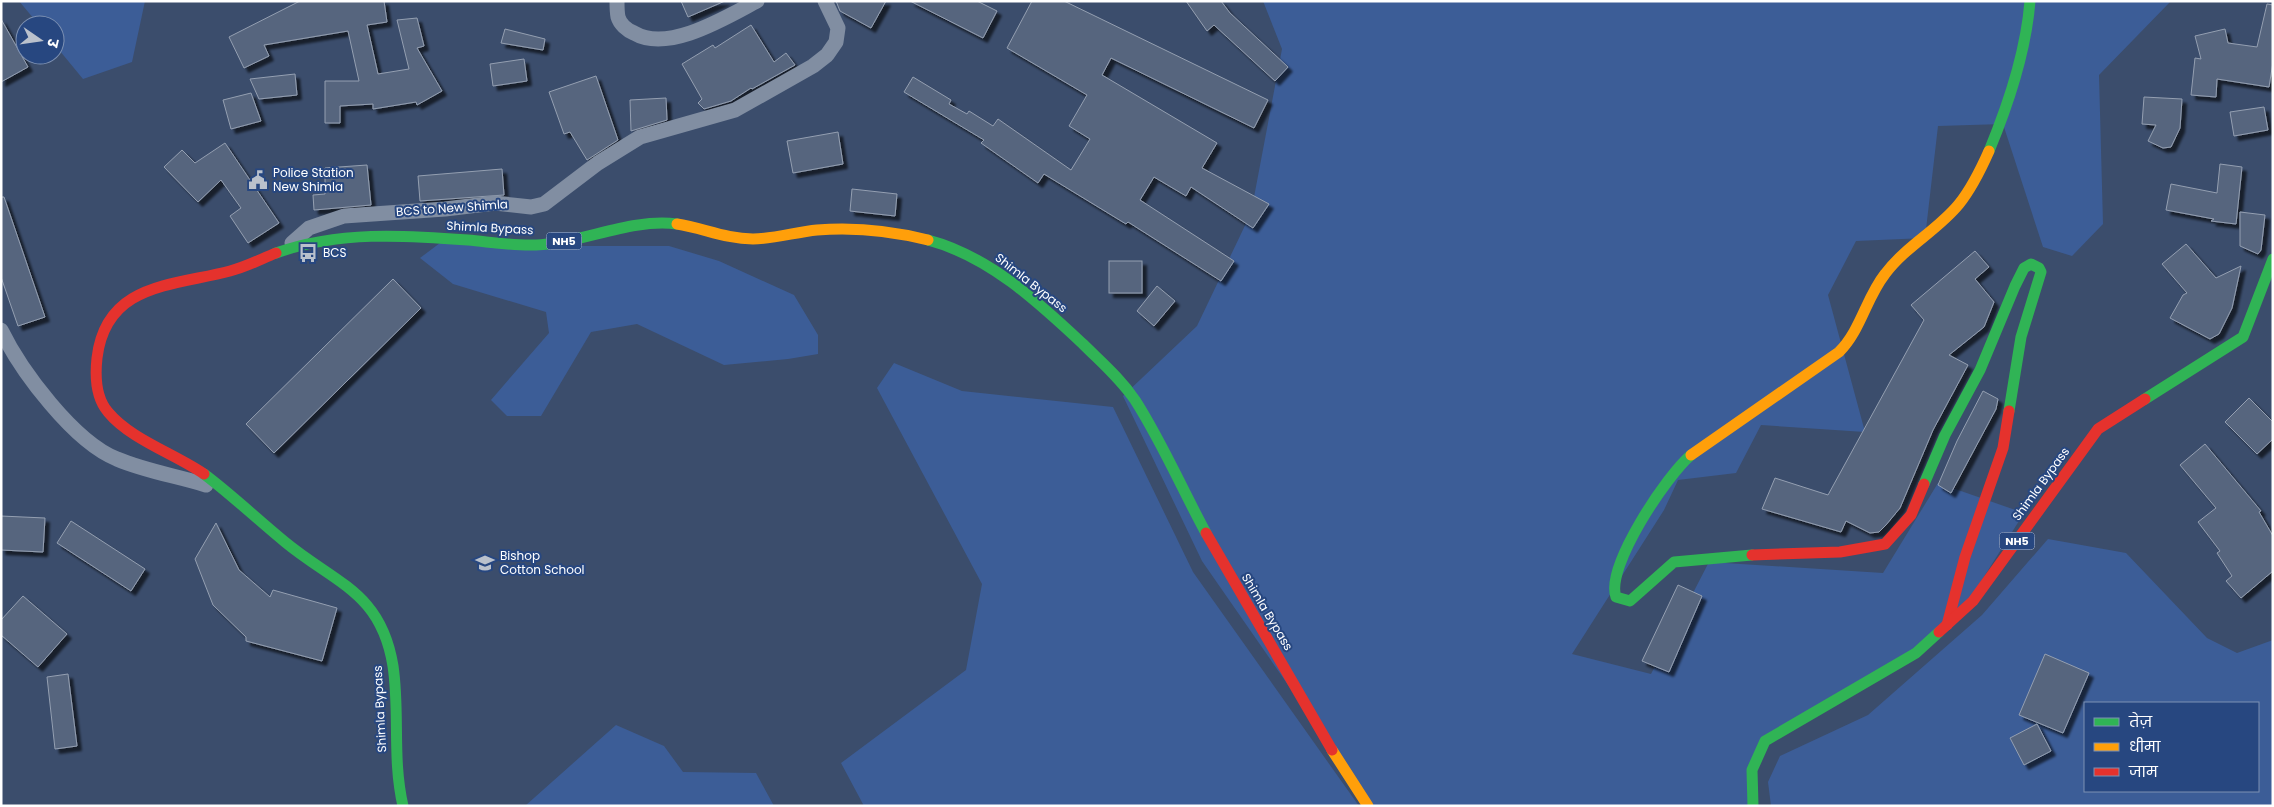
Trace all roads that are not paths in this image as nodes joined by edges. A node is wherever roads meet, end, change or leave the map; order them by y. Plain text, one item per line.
1 (617, 1) edge
2 (757, 1) edge
3 (825, 1) edge
4 (2030, 1) edge
5 (286, 250) junction
6 (2273, 259) edge
7 (1, 330) edge
8 (223, 490) junction
9 (1947, 625) junction
10 (403, 806) edge
11 (1368, 806) edge
12 (1753, 806) edge

1 - 2 street
3 - 5 street, BCS to New Shimla
4 - 9 main road
5 - 8 main road, Shimla Bypass / NH5
5 - 11 main road, Shimla Bypass / NH5
6 - 9 main road, Shimla Bypass / NH5
7 - 8 street
8 - 10 main road, Shimla Bypass / NH5
9 - 12 main road, Shimla Bypass / NH5

